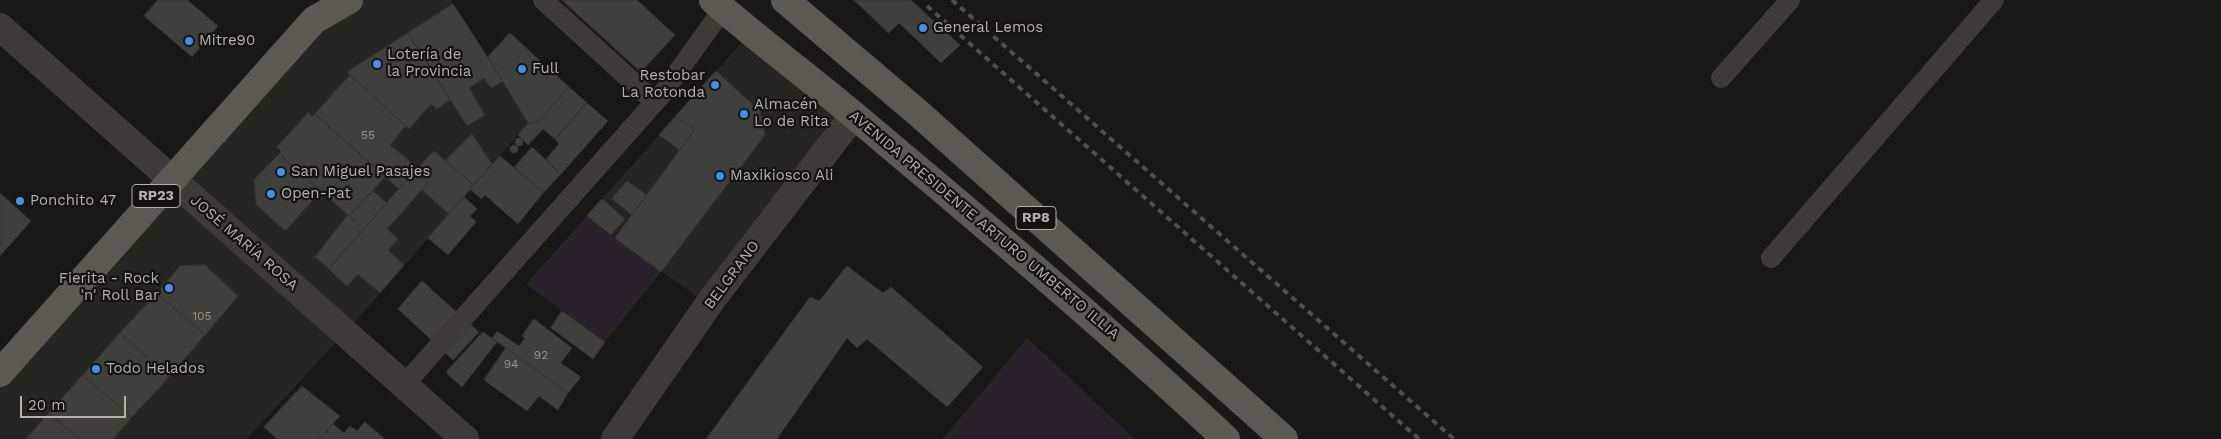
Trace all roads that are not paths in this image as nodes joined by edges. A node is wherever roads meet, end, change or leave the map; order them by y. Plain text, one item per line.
1 (349, 0) edge
2 (543, 0) edge
3 (785, 0) edge
4 (1790, 0) edge
5 (1994, 0) edge
6 (718, 4) edge
7 (318, 10) edge
8 (0, 27) edge
9 (1722, 78) dead end
10 (655, 102) junction
11 (854, 115) junction
12 (171, 179) junction
13 (1771, 258) dead end
14 (0, 374) edge
15 (404, 385) junction
16 (465, 439) edge
17 (615, 439) edge
18 (1226, 439) edge
19 (1284, 439) edge

1 - 7 main road, RP23
2 - 10 lane
3 - 19 main road, RP8
4 - 9 lane
5 - 13 lane
6 - 10 lane
6 - 11 main road, AVENIDA PRESIDENTE ARTURO UMBERTO ILLIA / RP8
7 - 12 main road, RP23
8 - 12 street, JOSÉ MARÍA ROSA
10 - 15 lane
11 - 17 street, BELGRANO
11 - 18 main road, AVENIDA PRESIDENTE ARTURO UMBERTO ILLIA / RP8
12 - 14 main road, RP23
12 - 15 street, JOSÉ MARÍA ROSA
15 - 16 street, JOSÉ MARÍA ROSA

